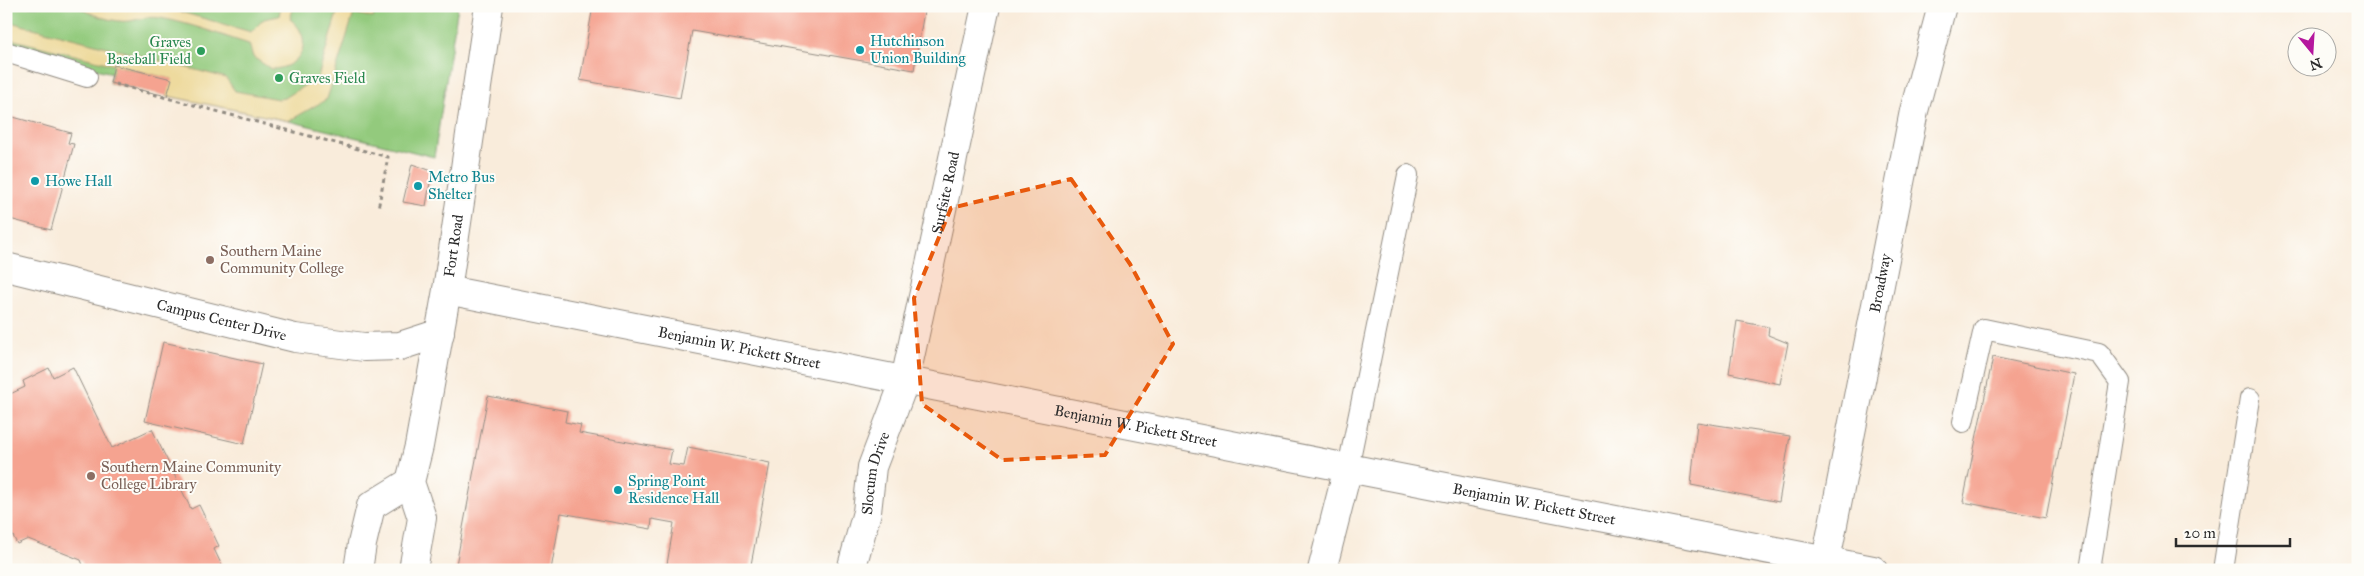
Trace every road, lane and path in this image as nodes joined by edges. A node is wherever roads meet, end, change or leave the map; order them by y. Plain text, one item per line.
1 (489, 6) edge
2 (986, 6) edge
3 (1942, 6) edge
4 (6, 52) edge
5 (87, 77) joint
6 (1408, 175) dead end
7 (378, 209) dead end
8 (6, 268) edge
9 (447, 290) junction
10 (440, 333) junction
11 (905, 380) junction
12 (2250, 399) dead end
13 (1963, 422) dead end
14 (1348, 468) junction
15 (410, 482) junction
16 (1825, 565) edge
17 (358, 570) edge
18 (413, 570) edge
19 (851, 570) edge
20 (1322, 570) edge
21 (1873, 570) edge
22 (2090, 570) edge
23 (2223, 570) edge

1 - 9 street, Fort Road
2 - 11 street, Surfsite Road
3 - 16 street, Broadway
4 - 5 lane
5 - 7 path
6 - 14 lane
8 - 10 street, Campus Center Drive
9 - 10 street, Fort Road
9 - 11 street, Benjamin W. Pickett Street
10 - 15 street, Fort Road
11 - 14 street, Benjamin W. Pickett Street
11 - 19 street, Slocum Drive
12 - 23 lane
13 - 22 lane
14 - 16 street, Benjamin W. Pickett Street
14 - 20 street
15 - 17 street
15 - 18 street, Fort Road
16 - 21 street, Benjamin W. Pickett Street

